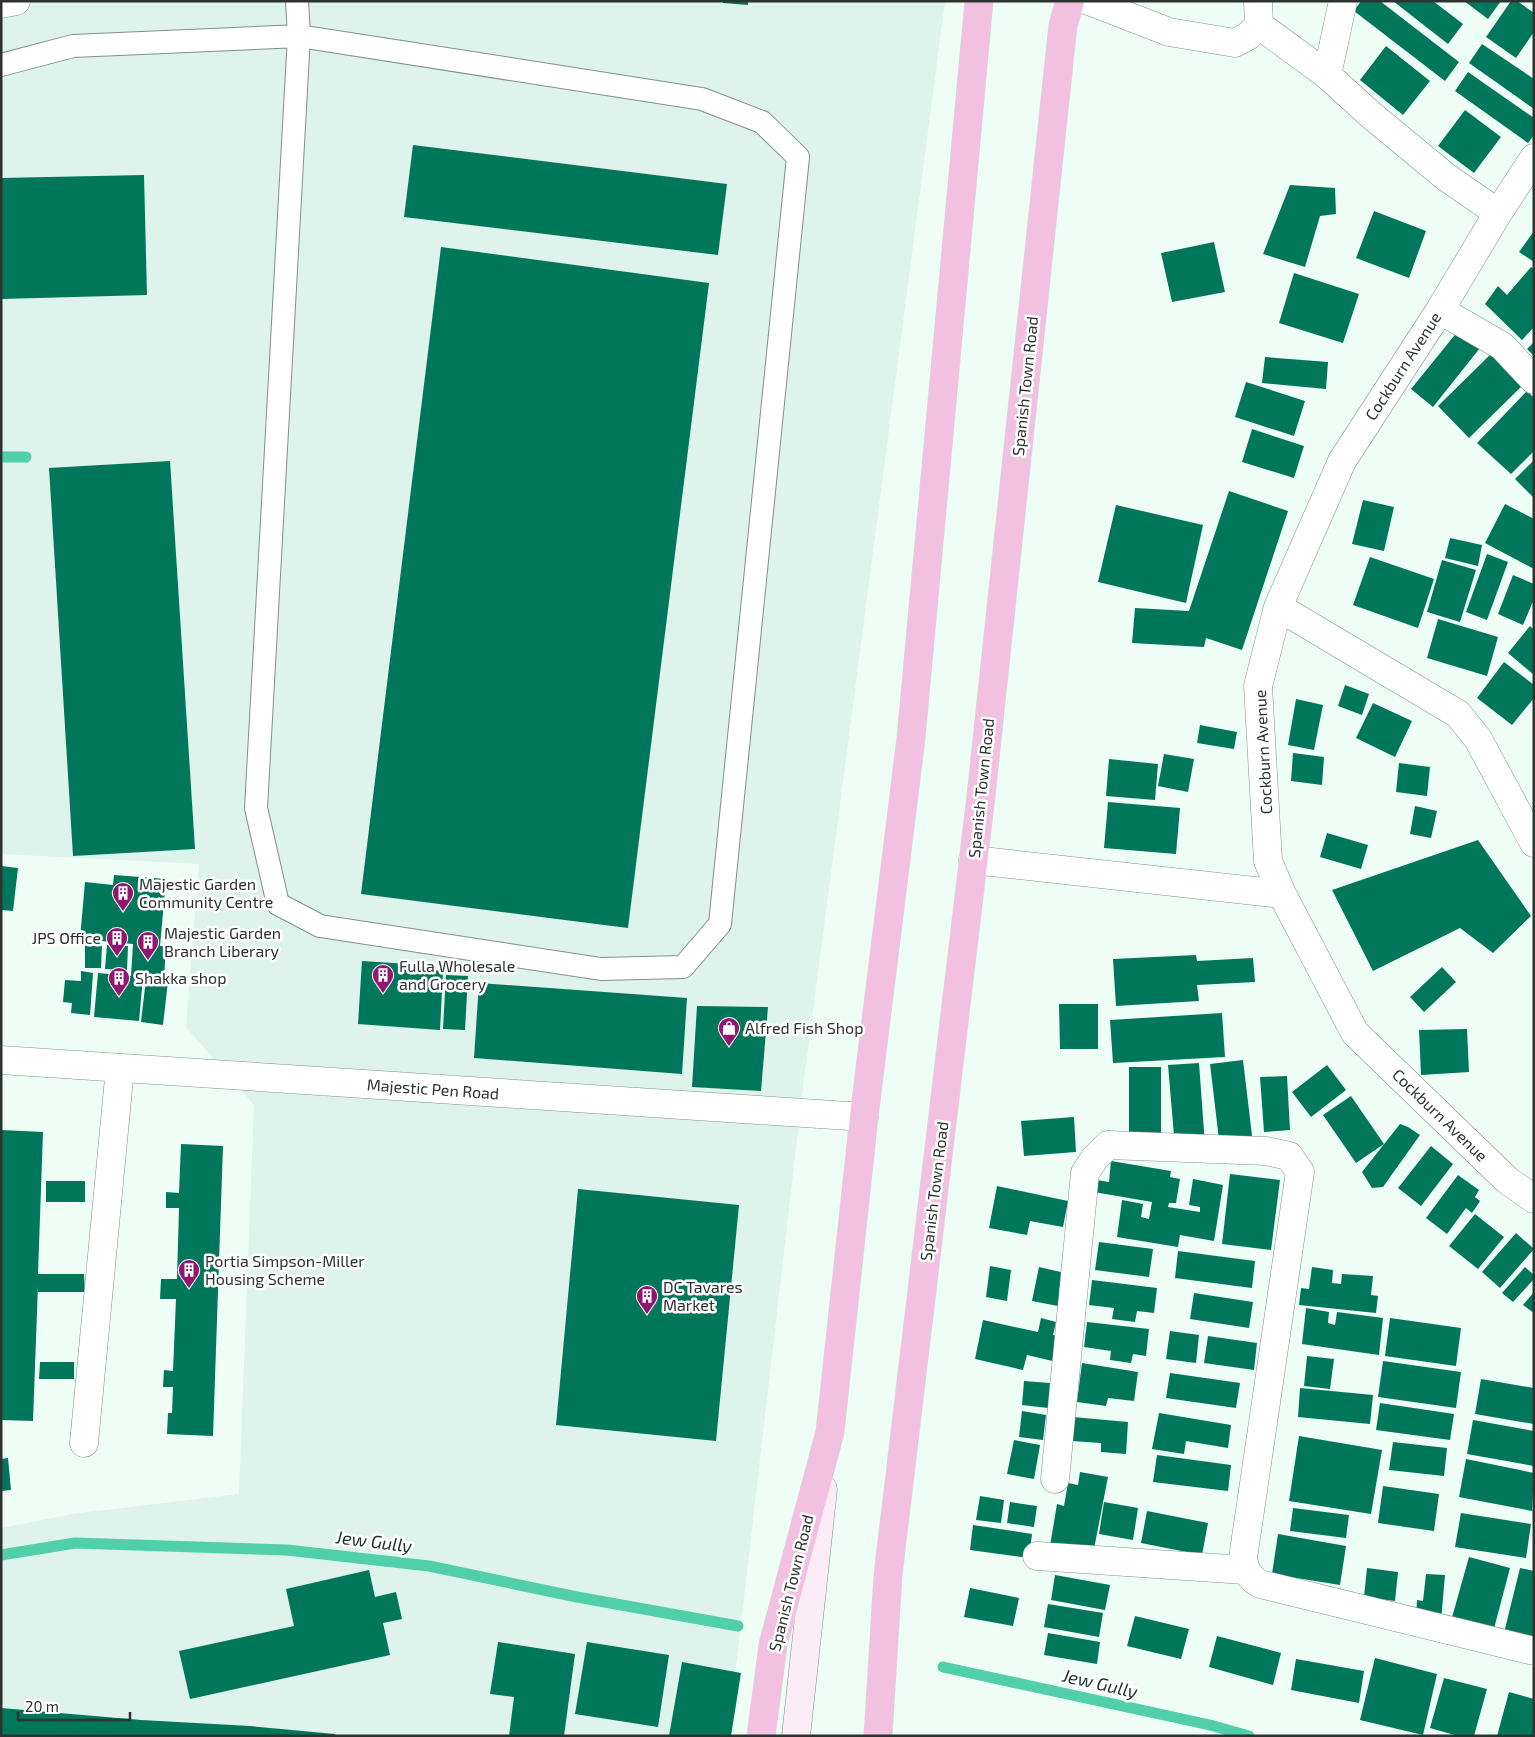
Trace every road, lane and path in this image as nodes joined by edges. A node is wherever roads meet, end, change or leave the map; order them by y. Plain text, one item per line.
1 (16, 1) edge
2 (297, 1) edge
3 (979, 1) edge
4 (1070, 1) edge
5 (1090, 1) edge
6 (1343, 1) edge
7 (1, 4) edge
8 (1259, 13) edge
9 (299, 36) junction
10 (1, 65) edge
11 (1327, 75) junction
12 (1534, 158) edge
13 (1498, 213) junction
14 (1440, 310) junction
15 (1534, 380) edge
16 (1278, 607) junction
17 (1534, 843) edge
18 (973, 860) junction
19 (1282, 894) junction
20 (1, 1060) edge
21 (120, 1068) junction
22 (864, 1117) junction
23 (1534, 1199) edge
24 (830, 1432) junction
25 (84, 1443) dead end
26 (1055, 1480) dead end
27 (1038, 1556) dead end
28 (1245, 1570) junction
29 (888, 1575) junction
30 (1534, 1651) edge
31 (761, 1736) edge
32 (796, 1736) edge
33 (865, 1736) edge
34 (878, 1736) edge

1 - 7 street
2 - 9 lane
3 - 22 highway, Spanish Town Road
4 - 18 highway, Spanish Town Road
5 - 8 street
6 - 11 street
8 - 11 street
9 - 9 lane
9 - 10 lane
11 - 13 street
12 - 13 street, Cockburn Avenue
13 - 14 street, Cockburn Avenue
14 - 15 street
14 - 16 street, Cockburn Avenue
16 - 17 street
16 - 19 street, Cockburn Avenue
18 - 19 street
18 - 29 highway, Spanish Town Road
19 - 23 street, Cockburn Avenue
20 - 21 street, Majestic Pen Road
21 - 22 street, Majestic Pen Road
21 - 25 street
22 - 24 highway, Spanish Town Road
24 - 31 highway, Spanish Town Road
24 - 32 main road, Spanish Town Road
26 - 28 street
27 - 28 street
28 - 30 street
29 - 33 main road, Spanish Town Road
29 - 34 highway, Spanish Town Road

